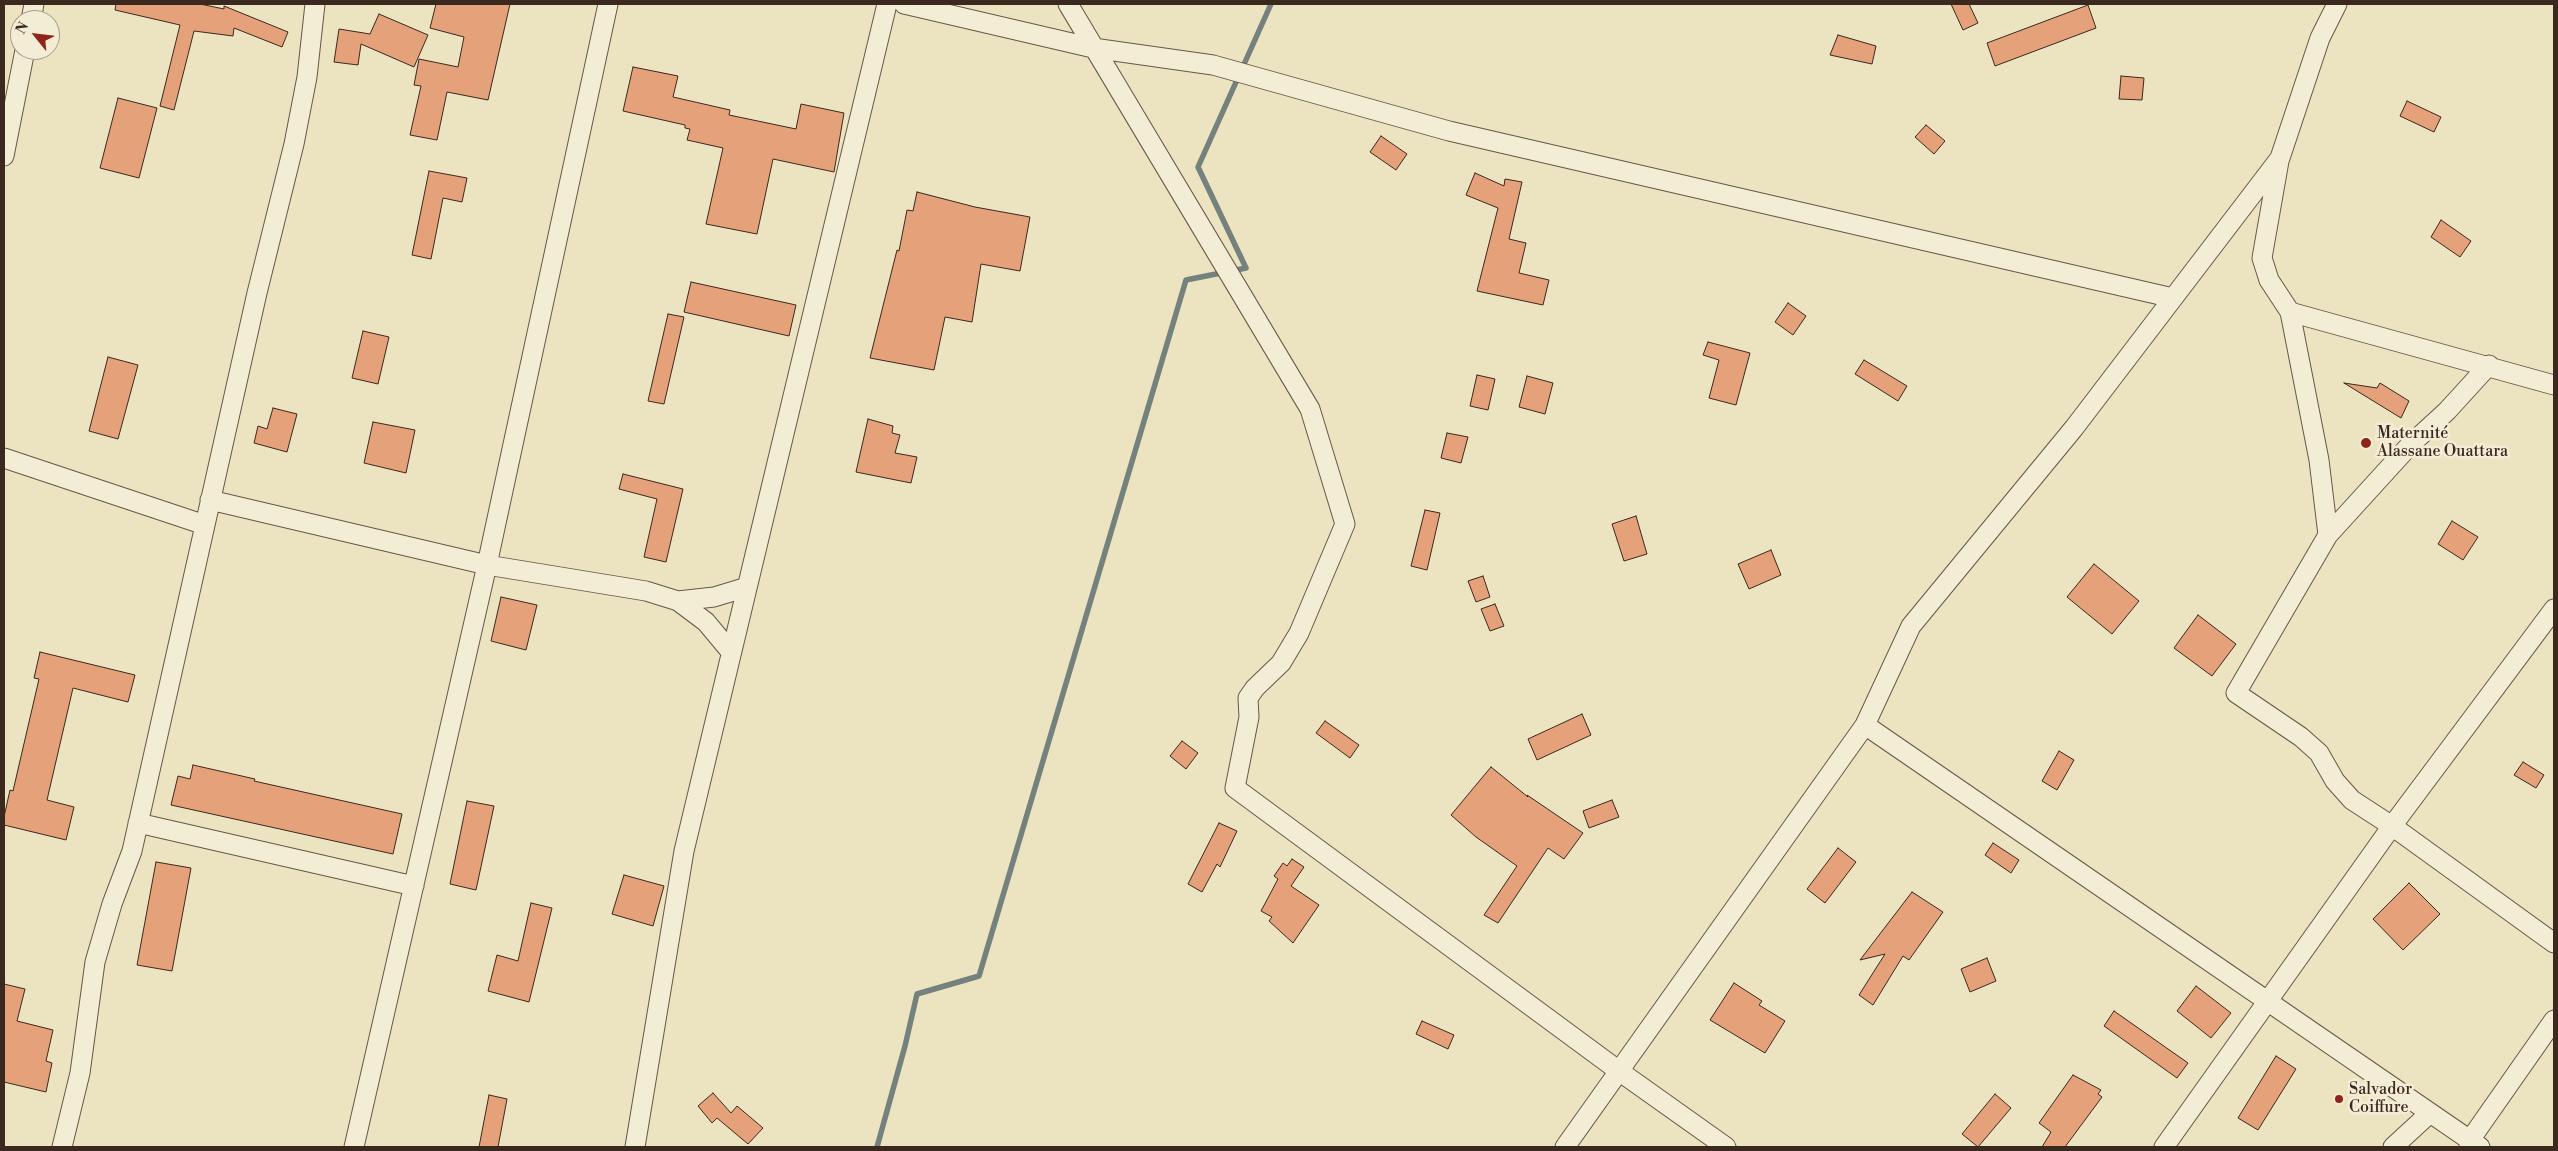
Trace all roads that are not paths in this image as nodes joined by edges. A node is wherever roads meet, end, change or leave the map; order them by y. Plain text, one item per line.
1 (315, 4) edge
2 (608, 4) edge
3 (887, 4) edge
4 (904, 4) edge
5 (1068, 4) edge
6 (2337, 4) edge
7 (1093, 48) junction
8 (23, 60) edge
9 (4, 156) edge
10 (2280, 158) junction
11 (2173, 298) junction
12 (2290, 312) junction
13 (2489, 365) junction
14 (2554, 385) edge
15 (4, 458) edge
16 (210, 500) junction
17 (205, 525) junction
18 (2328, 535) junction
19 (487, 565) junction
20 (747, 587) junction
21 (678, 601) junction
22 (2554, 609) edge
23 (731, 652) junction
24 (1865, 725) junction
25 (138, 823) junction
26 (2392, 826) junction
27 (414, 886) junction
28 (2554, 943) edge
29 (2266, 1000) junction
30 (2554, 1020) edge
31 (1619, 1071) junction
32 (2430, 1113) junction
33 (2473, 1145) edge
34 (62, 1147) edge
35 (354, 1147) edge
36 (635, 1147) edge
37 (1564, 1147) edge
38 (1726, 1147) edge
39 (2164, 1147) edge
40 (2393, 1147) edge

1 - 16 street
2 - 19 street
3 - 20 street
4 - 7 street
5 - 7 street
6 - 10 street
7 - 11 street
7 - 31 street
8 - 9 street
10 - 11 street
10 - 12 street
11 - 24 street
12 - 13 street
12 - 18 street
13 - 14 street
13 - 18 street
15 - 17 street
16 - 17 street
16 - 19 street
17 - 25 street
18 - 26 street
19 - 21 street
19 - 27 street
20 - 21 street
20 - 23 street
21 - 23 street
22 - 26 street
23 - 36 street
24 - 29 street
24 - 31 street
25 - 27 street
25 - 34 street
26 - 28 street
26 - 29 street
27 - 35 street
29 - 32 street
29 - 39 street
30 - 33 street
31 - 37 street
31 - 38 street
32 - 33 street
32 - 40 street

